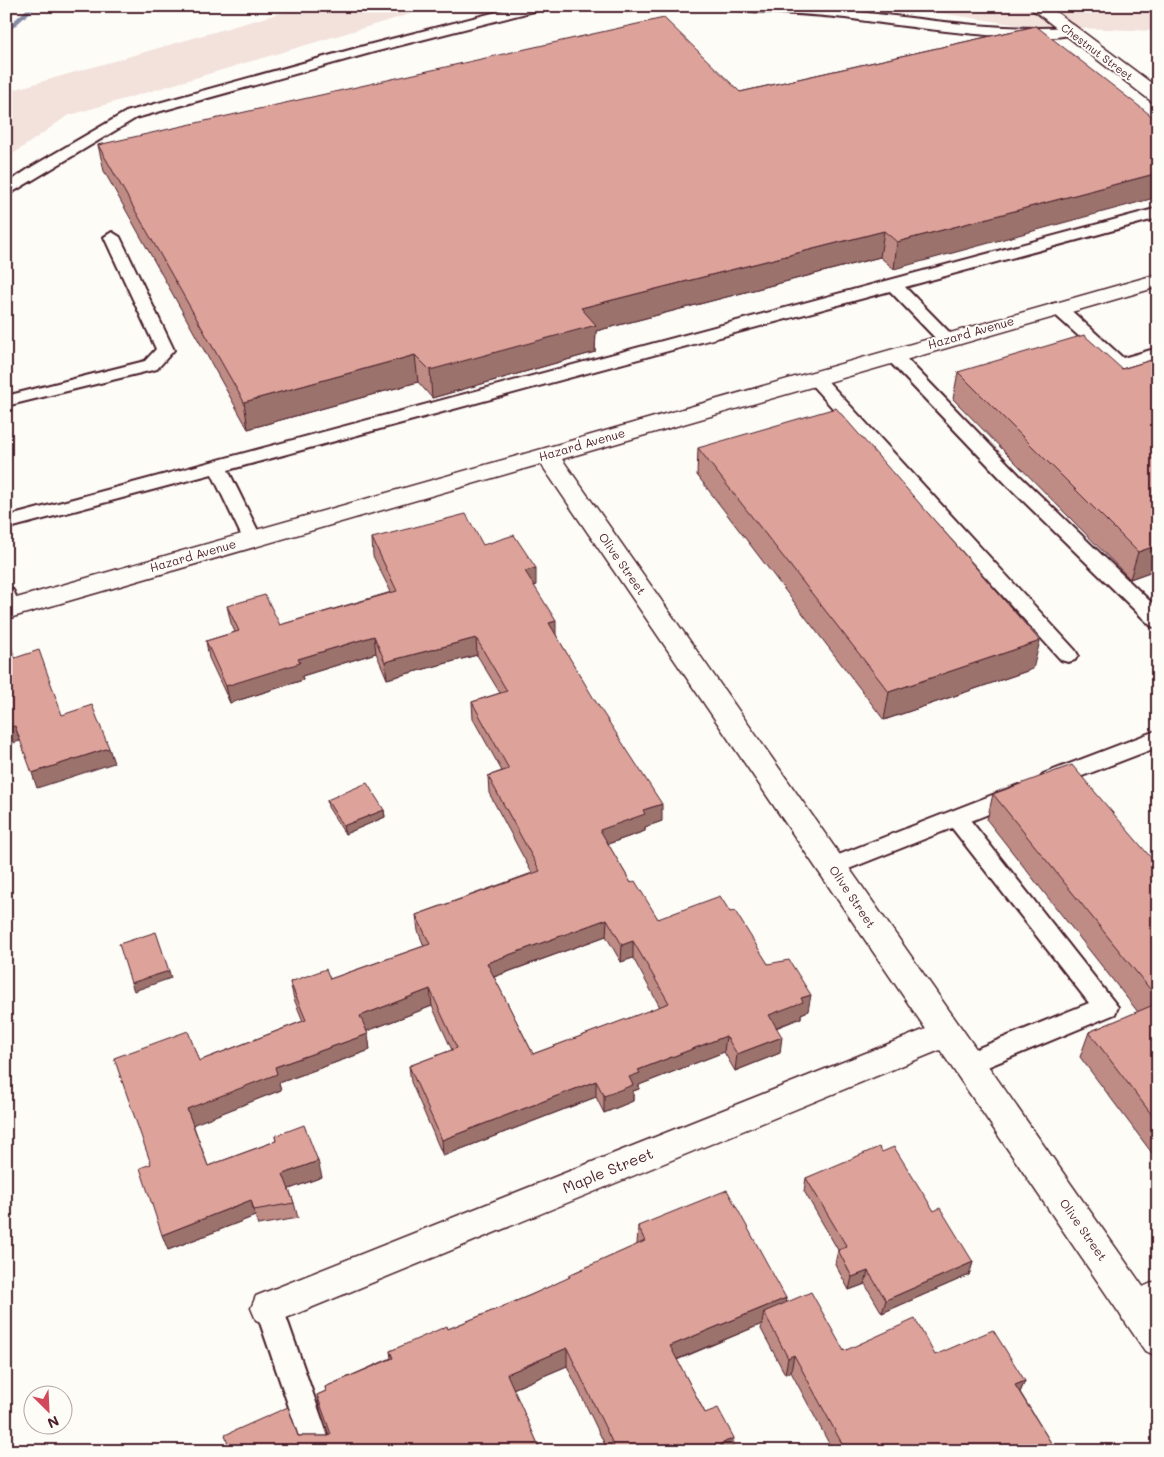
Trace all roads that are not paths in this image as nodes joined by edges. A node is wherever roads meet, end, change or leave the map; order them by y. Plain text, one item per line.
1 (537, 6) edge
2 (738, 6) edge
3 (1037, 6) edge
4 (1070, 31) junction
5 (1158, 97) edge
6 (6, 191) edge
7 (1158, 213) edge
8 (112, 237) dead end
9 (1158, 280) edge
10 (894, 285) junction
11 (1058, 308) junction
12 (948, 340) junction
13 (1158, 353) edge
14 (894, 356) junction
15 (815, 378) junction
16 (6, 401) edge
17 (547, 455) junction
18 (218, 466) junction
19 (6, 523) edge
20 (252, 539) junction
21 (8, 604) edge
22 (1158, 621) edge
23 (1068, 655) dead end
24 (1158, 738) edge
25 (956, 817) junction
26 (831, 866) junction
27 (946, 1034) junction
28 (968, 1064) junction
29 (1147, 1302) edge
30 (269, 1308) joint
31 (1158, 1339) edge
32 (318, 1451) edge

1 - 6 lane
2 - 4 lane
3 - 4 street, Chestnut Street
4 - 5 street, Chestnut Street
7 - 10 lane
8 - 16 lane
9 - 11 street, Hazard Avenue
10 - 12 lane
10 - 18 lane
11 - 12 street, Hazard Avenue
11 - 13 lane
12 - 14 street, Hazard Avenue
14 - 15 street, Hazard Avenue
14 - 22 lane
15 - 17 street, Hazard Avenue
15 - 23 lane
17 - 20 street, Hazard Avenue
17 - 26 street, Olive Street
18 - 19 lane
18 - 20 lane
20 - 21 street, Hazard Avenue
24 - 25 lane
25 - 26 lane
25 - 28 lane
26 - 27 street, Olive Street
27 - 28 street, Olive Street
27 - 30 street, Maple Street
28 - 29 street, Olive Street
29 - 31 street, Olive Street
30 - 32 lane

